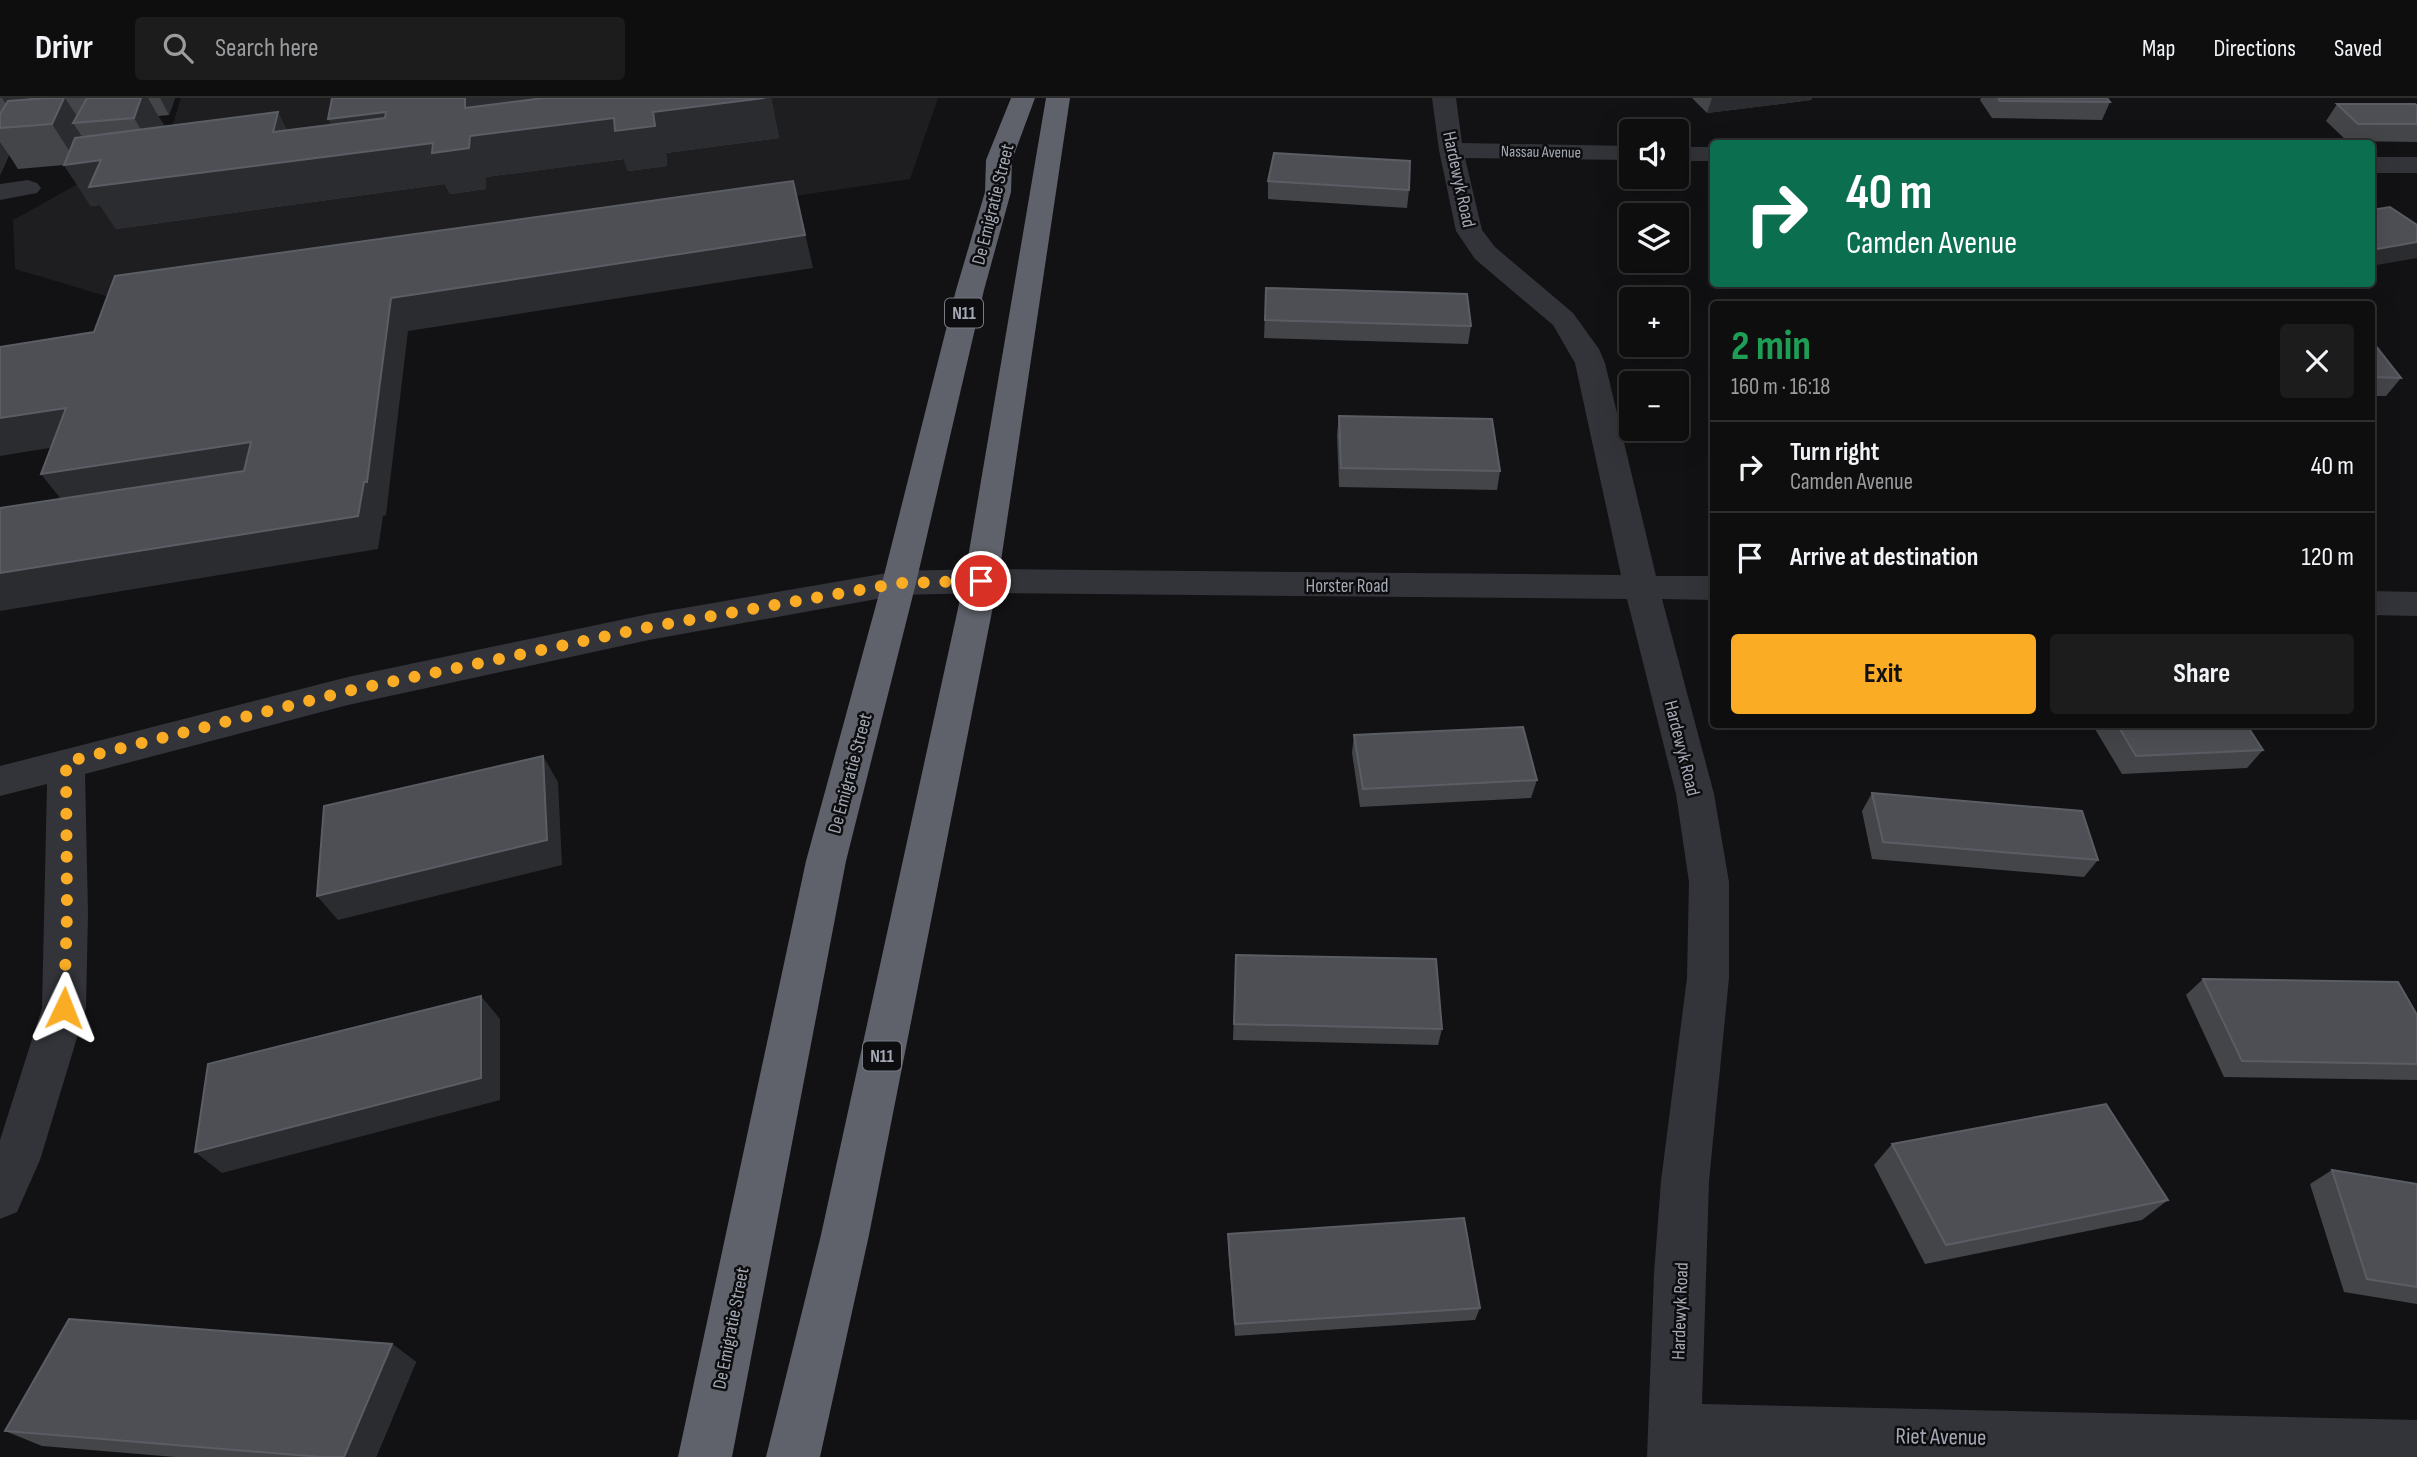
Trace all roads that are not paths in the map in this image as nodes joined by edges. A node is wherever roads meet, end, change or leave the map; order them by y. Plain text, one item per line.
1 (1023, 98) edge
2 (1058, 98) edge
3 (1444, 98) edge
4 (1451, 150) junction
5 (1619, 153) edge
6 (1689, 153) edge
7 (1710, 154) edge
8 (2375, 164) edge
9 (2417, 165) edge
10 (27, 188) dead end
11 (0, 192) edge
12 (981, 581) junction
13 (899, 583) junction
14 (1642, 586) junction
15 (1710, 588) edge
16 (2375, 603) edge
17 (2417, 604) edge
18 (66, 762) junction
19 (0, 781) edge
20 (0, 1195) edge
21 (1675, 1443) edge
22 (2417, 1447) edge
23 (705, 1457) edge
24 (793, 1457) edge

1 - 13 highway, De Emigratie Street / N11
2 - 12 highway, N11
3 - 4 street, Hardewyk Road
4 - 5 street, Nassau Avenue
4 - 14 street, Hardewyk Road
6 - 7 street
8 - 9 street
10 - 11 street
12 - 13 street, Horster Road
12 - 14 street, Horster Road
12 - 24 highway, N11
13 - 18 street, Horster Road
13 - 23 highway, De Emigratie Street / N11
14 - 15 street, Horster Road
14 - 21 street, Hardewyk Road
16 - 17 street
18 - 19 street, Horster Road
18 - 20 street
21 - 22 street, Riet Avenue

